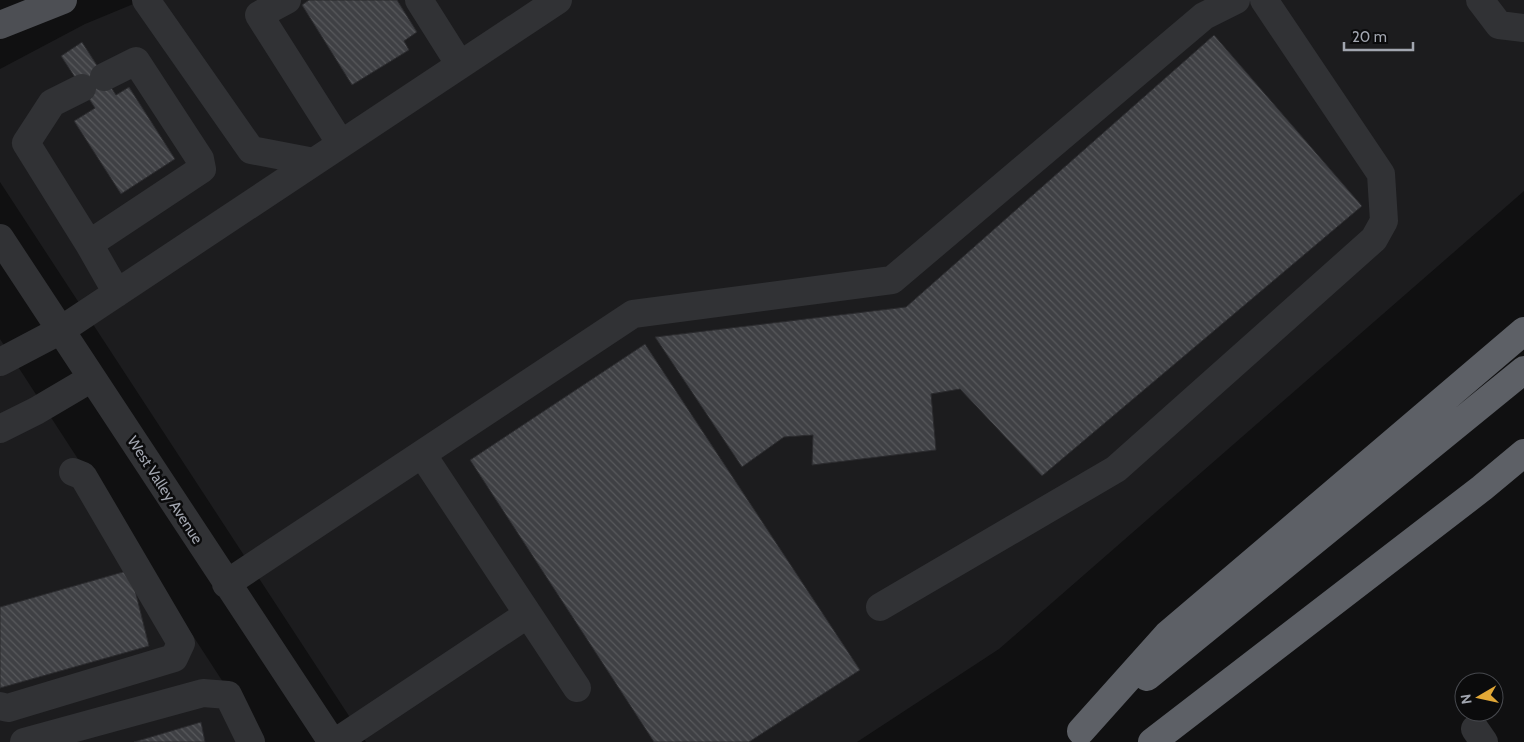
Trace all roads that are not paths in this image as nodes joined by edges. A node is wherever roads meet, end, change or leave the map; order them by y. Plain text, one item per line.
1 (63, 0) edge
2 (146, 0) edge
3 (287, 0) edge
4 (419, 0) edge
5 (558, 0) edge
6 (1236, 0) edge
7 (1264, 0) edge
8 (1480, 0) edge
9 (0, 25) edge
10 (1524, 28) edge
11 (460, 65) junction
12 (341, 144) junction
13 (314, 162) junction
14 (0, 238) edge
15 (89, 244) junction
16 (117, 293) junction
17 (61, 330) junction
18 (1524, 331) edge
19 (0, 362) edge
20 (1524, 370) edge
21 (92, 378) junction
22 (0, 429) edge
23 (422, 454) junction
24 (1524, 454) edge
25 (1524, 471) edge
26 (73, 472) dead end
27 (1482, 488) junction
28 (226, 584) junction
29 (880, 607) dead end
30 (528, 614) junction
31 (577, 688) dead end
32 (0, 706) edge
33 (1072, 737) edge
34 (24, 742) edge
35 (251, 742) edge
36 (332, 742) edge
37 (336, 742) edge
38 (1152, 742) edge

1 - 9 main road
2 - 13 street
3 - 12 street
4 - 11 street
5 - 11 street
6 - 23 street
7 - 29 street
8 - 10 street
11 - 12 street
12 - 13 street
13 - 16 street
14 - 17 street, West Valley Avenue
15 - 15 street
15 - 16 street
16 - 17 street
17 - 19 street
17 - 21 street, West Valley Avenue
18 - 33 highway
20 - 33 highway
21 - 22 street
21 - 28 street, West Valley Avenue
23 - 28 street
23 - 30 street
24 - 27 highway
25 - 27 highway
26 - 32 street
27 - 38 highway
28 - 36 street, West Valley Avenue
30 - 31 street
30 - 37 street
34 - 35 street

